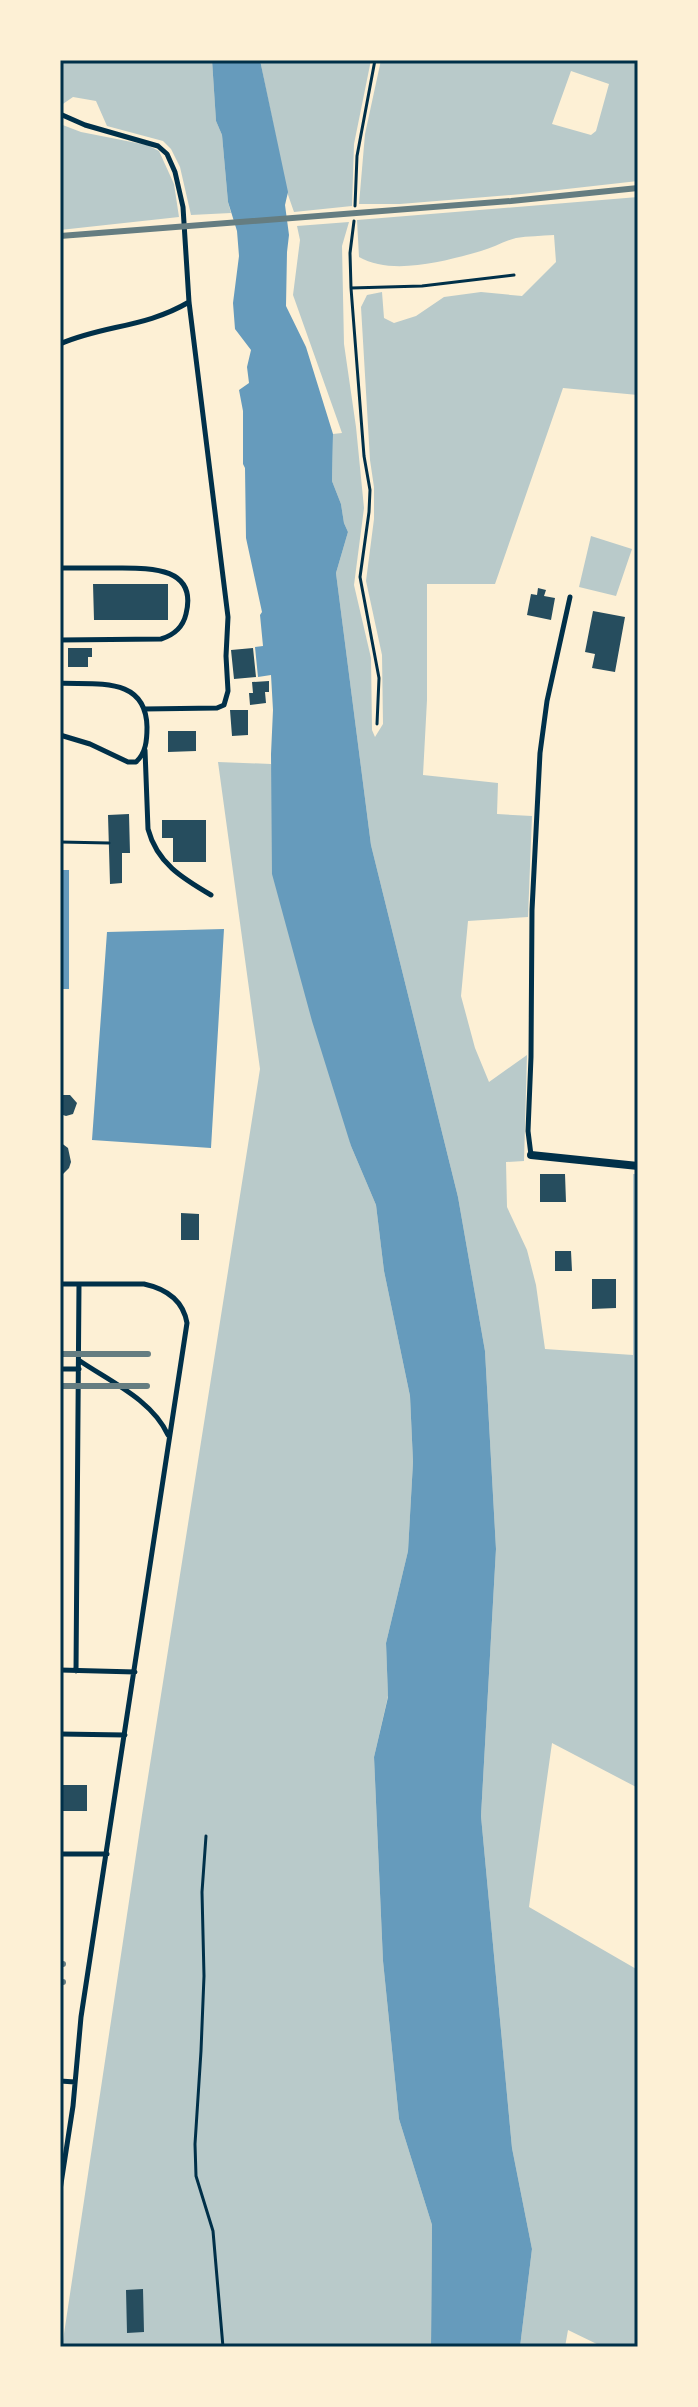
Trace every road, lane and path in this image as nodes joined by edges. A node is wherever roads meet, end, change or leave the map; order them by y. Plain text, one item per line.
1 (375, 60) edge
2 (60, 114) edge
3 (355, 206) dead end
4 (354, 221) dead end
5 (514, 275) dead end
6 (351, 288) junction
7 (189, 302) junction
8 (60, 344) edge
9 (60, 568) edge
10 (570, 597) dead end
11 (60, 640) edge
12 (60, 683) edge
13 (144, 709) junction
14 (377, 724) dead end
15 (60, 735) edge
16 (145, 749) junction
17 (60, 842) edge
18 (109, 843) dead end
19 (211, 895) dead end
20 (531, 1155) joint
21 (638, 1166) edge
22 (60, 1284) edge
23 (79, 1284) junction
24 (79, 1360) junction
25 (60, 1369) edge
26 (79, 1369) junction
27 (170, 1438) junction
28 (60, 1670) edge
29 (76, 1671) junction
30 (135, 1672) junction
31 (60, 1734) edge
32 (125, 1735) junction
33 (206, 1836) dead end
34 (60, 1854) edge
35 (107, 1854) junction
36 (60, 2081) edge
37 (75, 2082) junction
38 (60, 2190) edge
39 (223, 2347) edge

1 - 3 path
2 - 7 lane
4 - 6 path
5 - 6 path
6 - 14 path
7 - 8 lane
7 - 13 lane
9 - 11 lane
10 - 20 lane
12 - 13 lane
13 - 16 lane
15 - 16 lane
16 - 19 lane
17 - 18 path
20 - 21 street
22 - 23 lane
23 - 24 lane
23 - 27 lane
24 - 26 lane
24 - 27 lane
25 - 26 lane
26 - 29 lane
27 - 30 lane
28 - 29 lane
29 - 30 lane
30 - 32 lane
31 - 32 lane
32 - 35 lane
33 - 39 path
34 - 35 lane
35 - 37 lane
36 - 37 lane
37 - 38 lane

